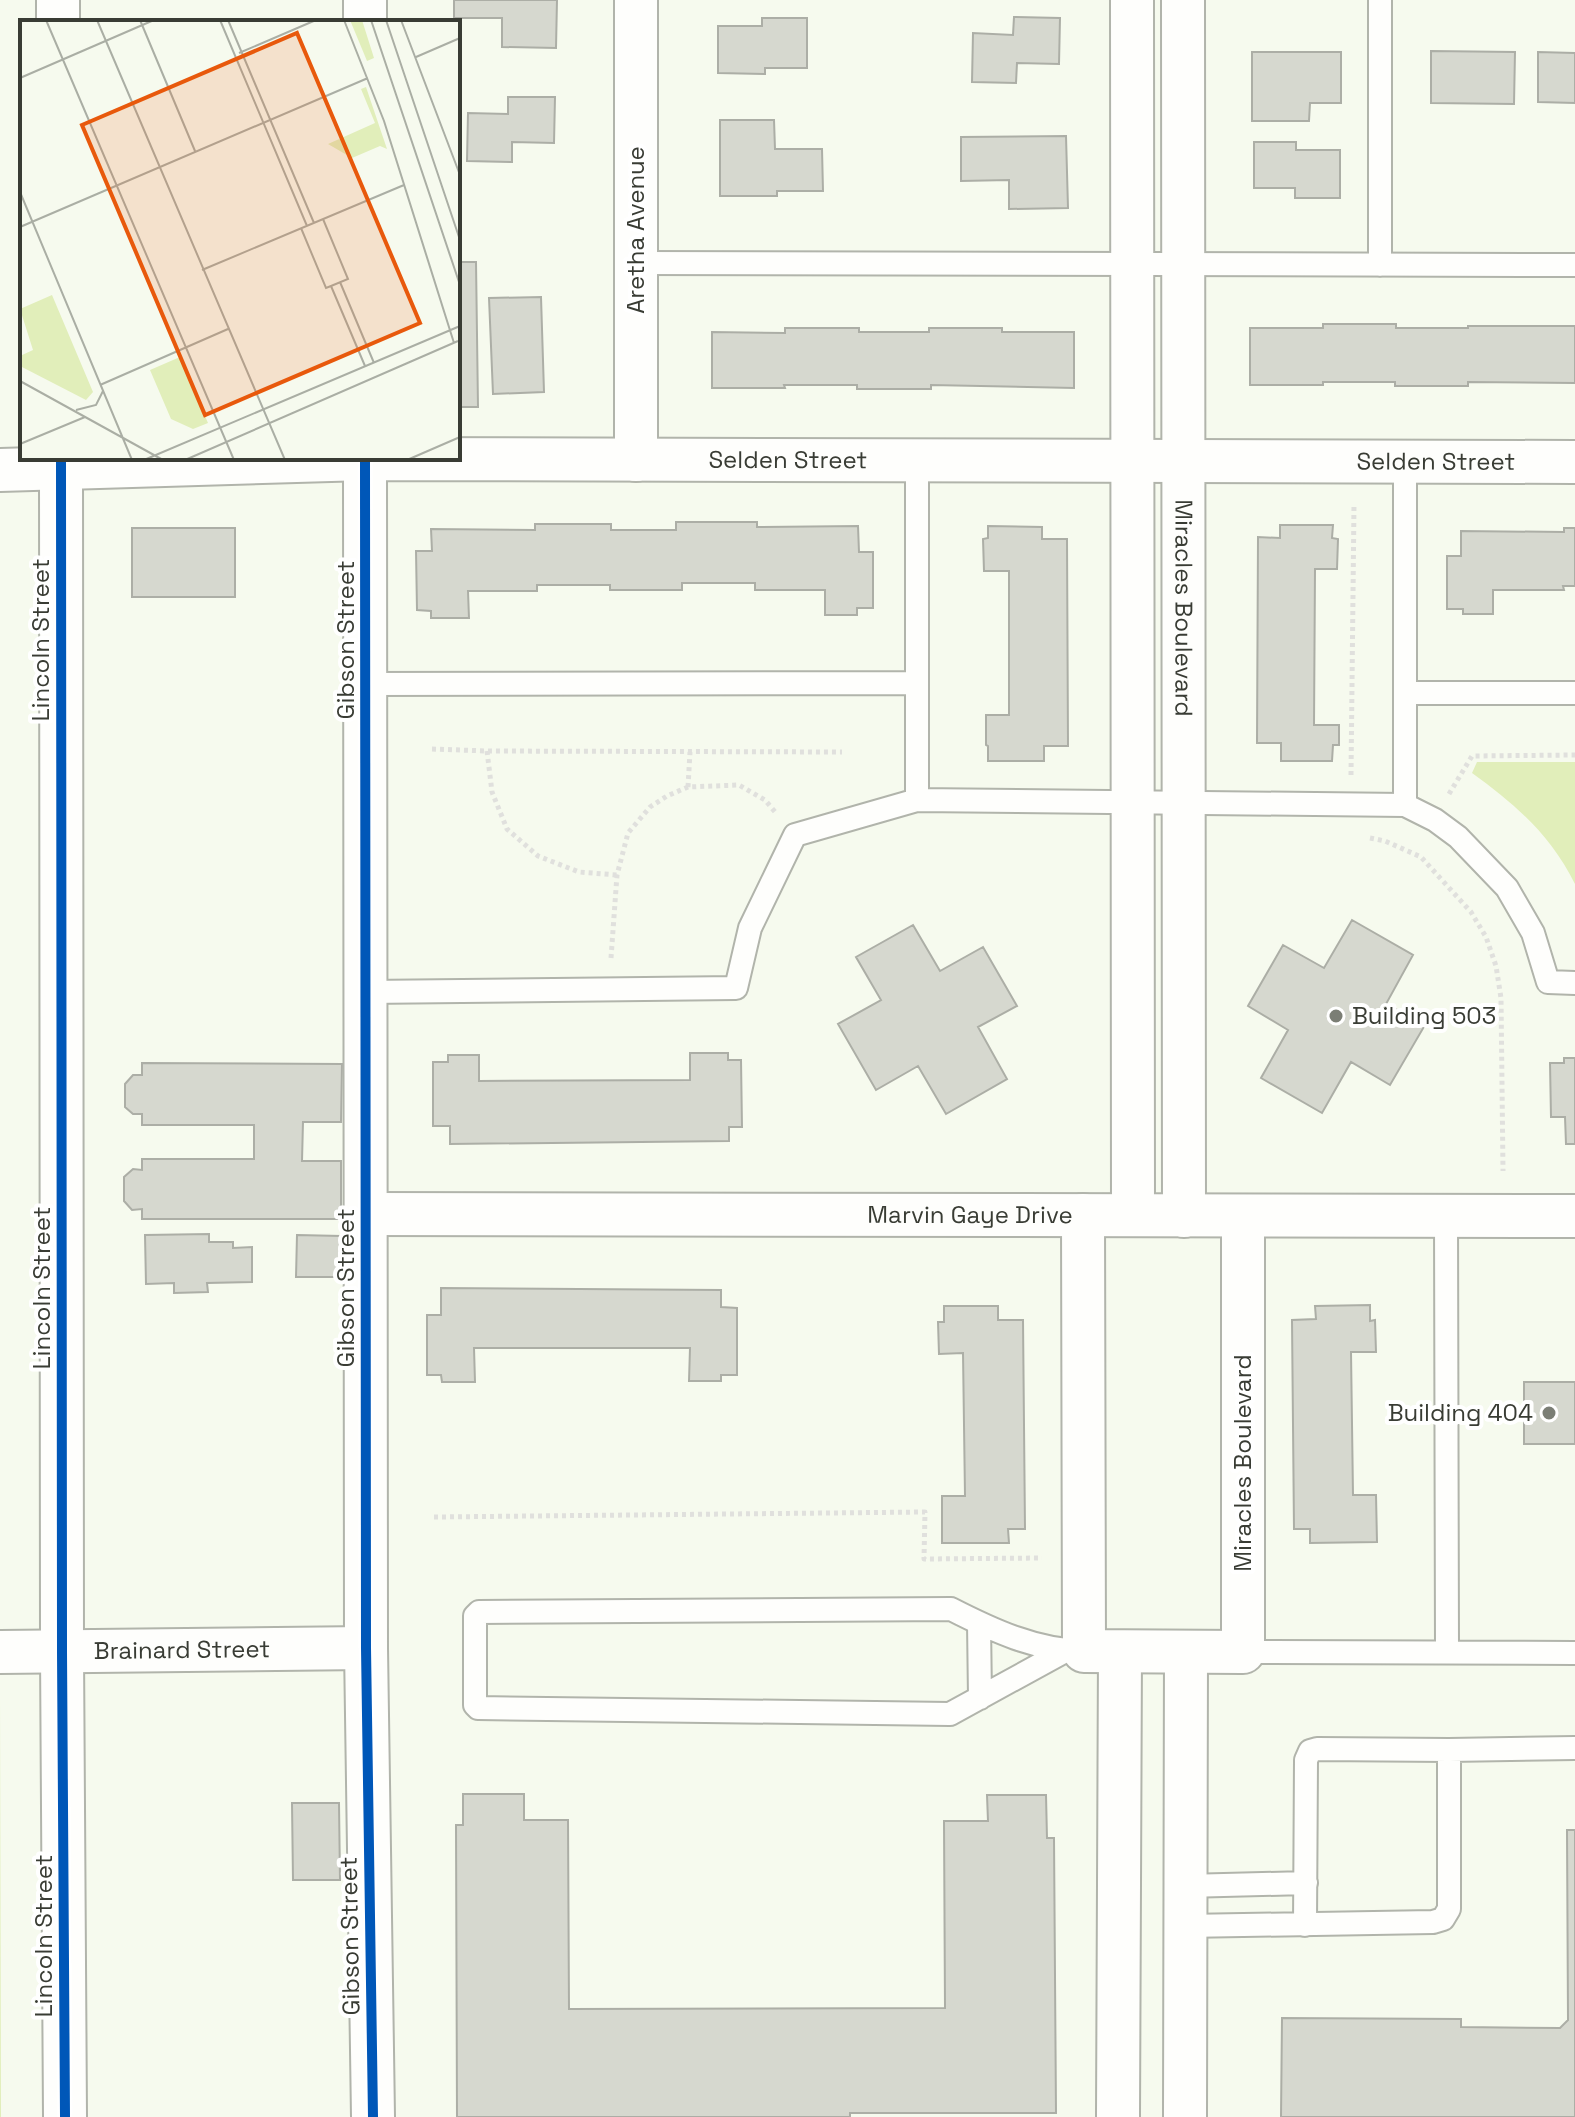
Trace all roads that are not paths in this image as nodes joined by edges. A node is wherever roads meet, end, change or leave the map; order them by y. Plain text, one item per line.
1 (636, 0) edge
2 (1132, 0) edge
3 (1183, 0) edge
4 (1380, 0) edge
5 (636, 263) junction
6 (1132, 264) junction
7 (1184, 264) junction
8 (1380, 265) junction
9 (1575, 265) edge
10 (460, 459) edge
11 (304, 460) edge
12 (365, 460) edge
13 (636, 460) junction
14 (917, 460) junction
15 (1132, 461) junction
16 (1184, 461) junction
17 (1405, 461) junction
18 (1575, 462) edge
19 (61, 464) edge
20 (0, 470) edge
21 (917, 683) junction
22 (366, 684) junction
23 (1405, 693) junction
24 (1575, 693) edge
25 (917, 800) junction
26 (1133, 801) junction
27 (1183, 801) junction
28 (1405, 805) junction
29 (1575, 983) edge
30 (366, 992) junction
31 (366, 1214) junction
32 (1083, 1215) junction
33 (1133, 1215) junction
34 (1184, 1216) junction
35 (1243, 1216) junction
36 (1446, 1216) junction
37 (1575, 1216) edge
38 (979, 1623) junction
39 (366, 1648) junction
40 (1090, 1651) junction
41 (0, 1652) edge
42 (62, 1652) junction
43 (1186, 1652) junction
44 (1243, 1652) junction
45 (1447, 1652) junction
46 (1575, 1653) edge
47 (980, 1698) junction
48 (1575, 1748) edge
49 (1449, 1750) junction
50 (1306, 1883) junction
51 (1185, 1906) junction
52 (1305, 1925) junction
53 (65, 2117) edge
54 (373, 2117) edge
55 (1118, 2117) edge
56 (1185, 2117) edge

1 - 5 street, Aretha Avenue
2 - 6 street, Miracles Boulevard
3 - 7 street, Miracles Boulevard
4 - 8 lane
5 - 6 lane
5 - 13 street, Aretha Avenue
6 - 7 lane
6 - 15 street, Miracles Boulevard
7 - 8 lane
7 - 16 street, Miracles Boulevard
8 - 9 lane
10 - 13 street, Selden Street
11 - 19 street, Selden Street
12 - 22 street, Gibson Street
13 - 14 street, Selden Street
14 - 15 street, Selden Street
14 - 21 lane
15 - 16 street, Selden Street
15 - 26 street, Miracles Boulevard
16 - 17 street, Selden Street
16 - 27 street, Miracles Boulevard
17 - 18 street, Selden Street
17 - 23 lane
19 - 20 street, Selden Street
19 - 42 street, Lincoln Street
21 - 22 lane
21 - 25 lane
22 - 30 street, Gibson Street
23 - 24 lane
23 - 28 lane
25 - 26 lane
25 - 30 lane
26 - 27 lane
26 - 33 street, Miracles Boulevard
27 - 28 lane
27 - 34 street, Miracles Boulevard
28 - 29 lane
30 - 31 street, Gibson Street
31 - 32 street, Marvin Gaye Drive
31 - 39 street, Gibson Street
32 - 33 street, Marvin Gaye Drive
32 - 40 street
33 - 34 street, Marvin Gaye Drive
34 - 35 street, Marvin Gaye Drive
35 - 36 street, Marvin Gaye Drive
35 - 44 street, Miracles Boulevard
36 - 37 street, Marvin Gaye Drive
36 - 45 lane
38 - 40 lane
38 - 47 lane
38 - 47 lane
39 - 42 street, Brainard Street
39 - 54 street, Gibson Street
40 - 43 street
40 - 47 lane
40 - 55 street
41 - 42 street, Brainard Street
42 - 53 street, Lincoln Street
43 - 44 street
43 - 51 street
44 - 45 lane
45 - 46 lane
48 - 49 lane
49 - 50 lane
49 - 52 lane
50 - 51 lane
50 - 52 lane
51 - 52 lane
51 - 56 street

